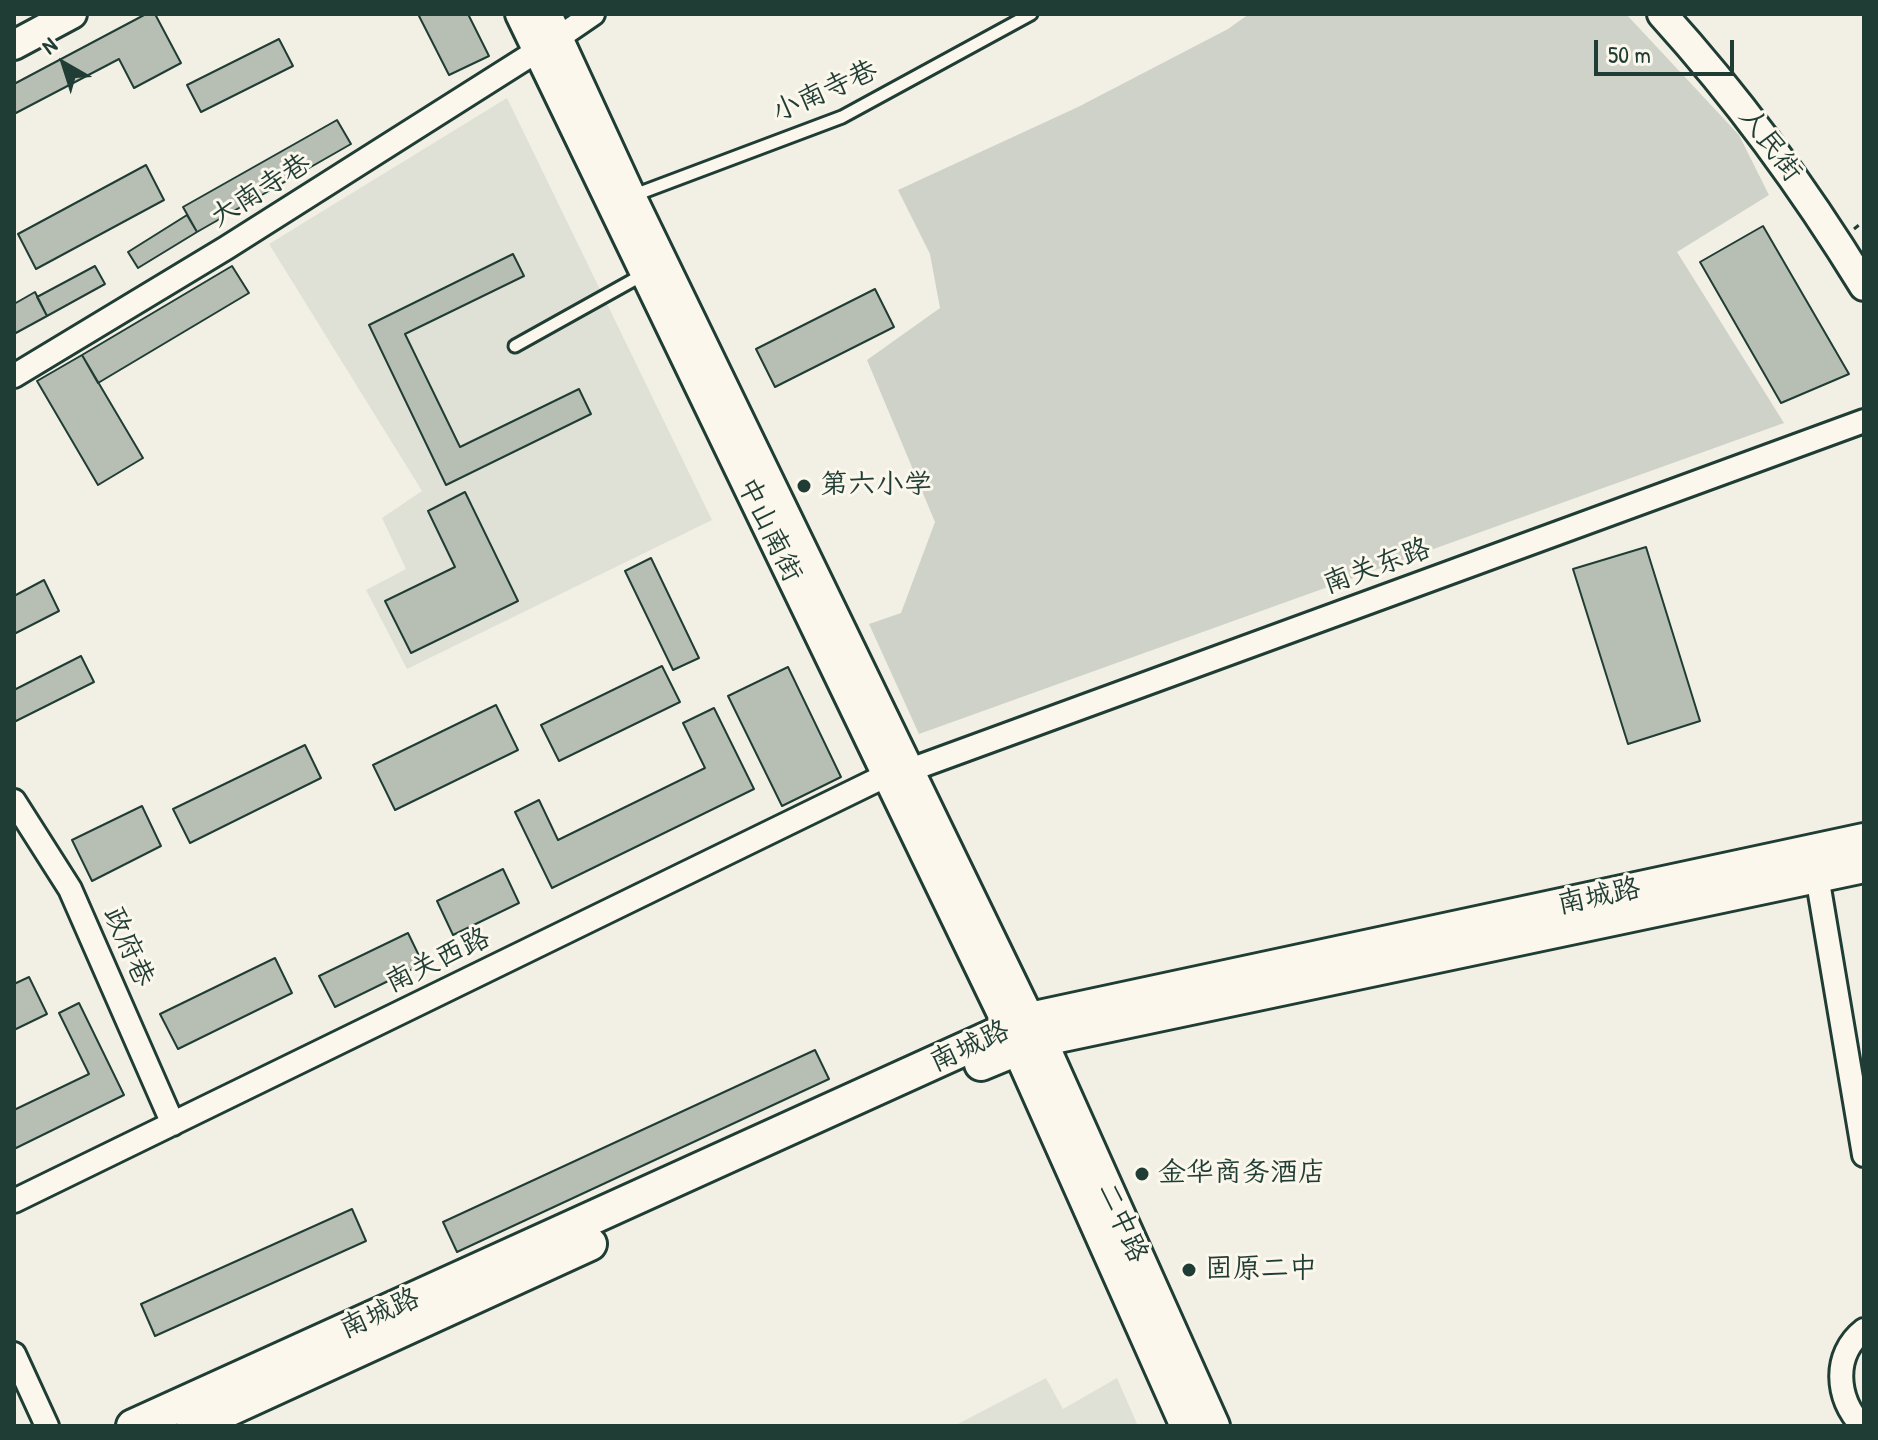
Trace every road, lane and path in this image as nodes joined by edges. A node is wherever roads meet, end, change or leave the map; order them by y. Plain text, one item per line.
1 (38, 14) edge
2 (72, 14) edge
3 (520, 14) edge
4 (593, 14) edge
5 (1031, 14) edge
6 (1662, 14) edge
7 (14, 27) edge
8 (547, 34) edge
9 (14, 45) edge
10 (631, 196) junction
11 (654, 269) junction
12 (1864, 286) edge
13 (515, 346) dead end
14 (14, 376) edge
15 (1864, 421) edge
16 (898, 772) junction
17 (14, 801) edge
18 (1864, 840) edge
19 (1815, 864) junction
20 (1864, 866) edge
21 (1024, 1033) junction
22 (173, 1124) junction
23 (1864, 1155) edge
24 (14, 1201) edge
25 (1864, 1330) edge
26 (14, 1354) edge
27 (47, 1426) edge
28 (133, 1426) edge
29 (193, 1426) edge
30 (1187, 1426) edge
31 (1213, 1426) edge
32 (1862, 1426) edge

1 - 7 street
2 - 9 street
3 - 8 street, 中山南街
4 - 8 street, 大南寺巷
5 - 10 lane, 小南寺巷
6 - 12 street, 人民街
8 - 10 street, 中山南街
8 - 11 street, 中山南街
8 - 14 street, 大南寺巷
10 - 11 street, 中山南街
11 - 13 lane
11 - 16 street, 中山南街
15 - 16 street, 南关东路
16 - 21 street, 中山南街
16 - 22 street, 南关西路
17 - 22 street, 政府巷
18 - 19 main road, 南城路
19 - 20 main road, 南城路
19 - 21 main road, 南城路
19 - 23 street
21 - 28 main road, 南城路
21 - 29 main road, 南城路
21 - 30 main road, 二中路
21 - 31 main road, 二中路
22 - 24 street, 南关西路
25 - 32 street
26 - 27 street

